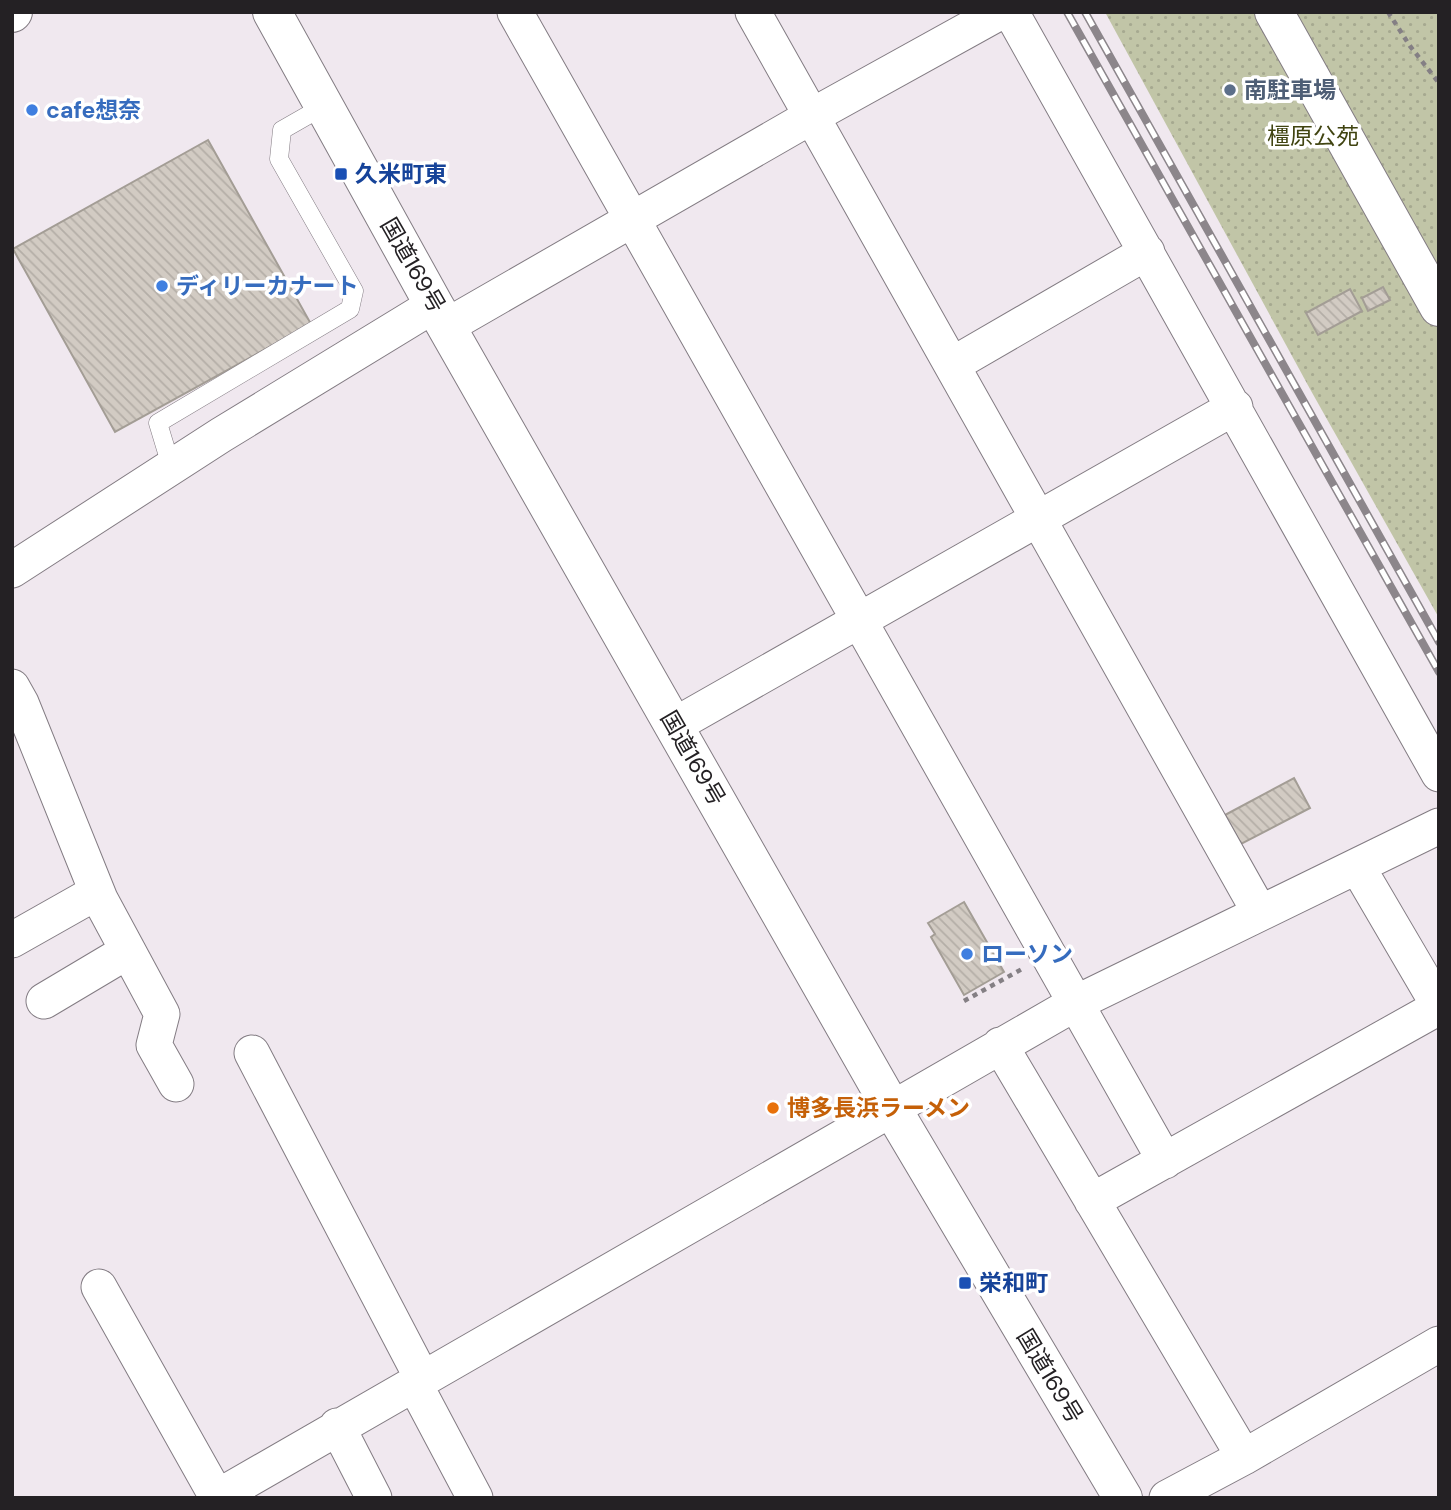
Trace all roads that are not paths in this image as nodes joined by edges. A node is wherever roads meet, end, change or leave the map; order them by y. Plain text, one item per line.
1 (272, 12) edge
2 (515, 12) edge
3 (753, 12) edge
4 (1000, 12) edge
5 (1011, 12) edge
6 (1274, 12) edge
7 (324, 106) junction
8 (812, 116) junction
9 (633, 218) junction
10 (1147, 252) junction
11 (1439, 307) edge
12 (441, 315) junction
13 (952, 365) junction
14 (1235, 407) junction
15 (172, 467) junction
16 (1039, 520) junction
17 (12, 570) edge
18 (860, 621) junction
19 (12, 687) edge
20 (675, 725) junction
21 (1439, 774) edge
22 (1439, 826) edge
23 (1357, 866) junction
24 (97, 891) junction
25 (1261, 913) junction
26 (12, 940) edge
27 (128, 951) junction
28 (44, 1001) dead end
29 (1074, 1004) junction
30 (1439, 1007) edge
31 (1000, 1045) junction
32 (252, 1053) dead end
33 (176, 1084) dead end
34 (891, 1107) junction
35 (1166, 1161) junction
36 (1092, 1201) junction
37 (99, 1287) dead end
38 (1439, 1344) edge
39 (418, 1380) junction
40 (337, 1426) junction
41 (1244, 1457) junction
42 (216, 1497) edge
43 (374, 1498) edge
44 (475, 1498) edge
45 (1123, 1498) edge
46 (1167, 1498) edge

1 - 7 main road, 国道169号
2 - 9 street
3 - 8 street
4 - 8 street
5 - 10 street
6 - 11 main road
7 - 12 main road, 国道169号
7 - 15 lane
8 - 9 street
8 - 13 street
9 - 12 street
9 - 18 street
10 - 13 street
10 - 14 street
12 - 15 street
12 - 20 main road, 国道169号
13 - 16 street
14 - 16 street
14 - 21 street
15 - 17 street
16 - 18 street
16 - 25 street
18 - 20 street
18 - 29 street
19 - 24 street
20 - 34 main road, 国道169号
22 - 23 street
23 - 25 street
23 - 30 street
24 - 26 street
24 - 27 street
25 - 29 street
27 - 28 street
27 - 33 street
29 - 31 street
29 - 35 street
30 - 35 street
31 - 34 street
31 - 36 street
32 - 39 street
34 - 39 street
34 - 45 main road, 国道169号
35 - 36 street
36 - 41 street
37 - 42 street
38 - 41 street
39 - 40 street
39 - 44 street
40 - 42 street
40 - 43 street
41 - 46 street

